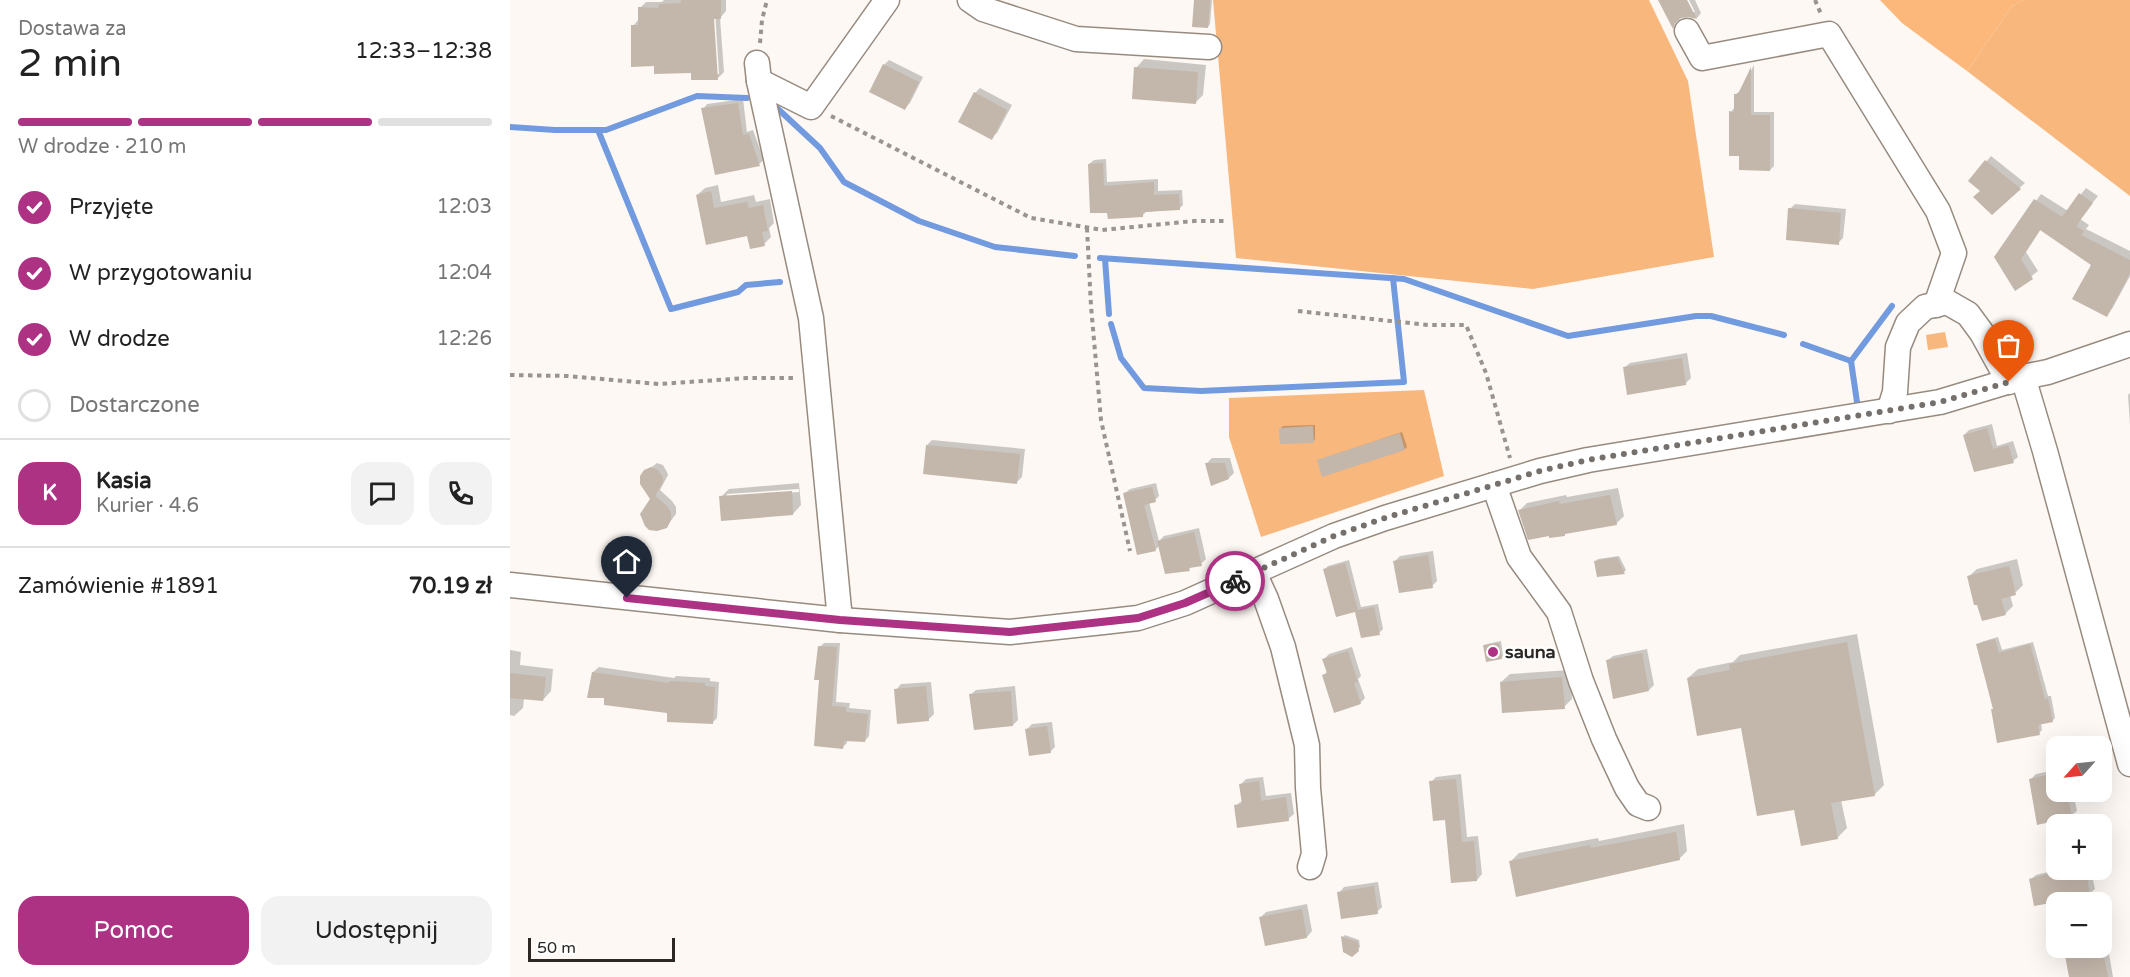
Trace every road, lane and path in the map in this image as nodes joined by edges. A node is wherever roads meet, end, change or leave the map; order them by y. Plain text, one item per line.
1 (767, 0) edge
2 (887, 0) edge
3 (970, 0) edge
4 (1687, 31) dead end
5 (1209, 47) dead end
6 (758, 72) junction
7 (811, 107) junction
8 (1225, 221) dead end
9 (1087, 228) junction
10 (1936, 305) junction
11 (1298, 311) dead end
12 (2130, 344) edge
13 (510, 375) edge
14 (817, 378) junction
15 (2016, 380) junction
16 (1889, 411) junction
17 (1505, 482) junction
18 (1130, 550) dead end
19 (1254, 573) junction
20 (510, 585) edge
21 (840, 620) junction
22 (2130, 764) edge
23 (1648, 808) dead end
24 (1310, 867) dead end

1 - 6 path
2 - 7 street
3 - 5 street
4 - 10 street
6 - 7 street
6 - 14 street
7 - 9 path
8 - 9 path
9 - 18 path
10 - 15 street
10 - 16 street
11 - 17 path
12 - 15 street
13 - 14 path
14 - 21 street
15 - 16 street
15 - 22 street
16 - 17 street
17 - 19 street
17 - 23 street
19 - 21 street
19 - 24 street
20 - 21 street

